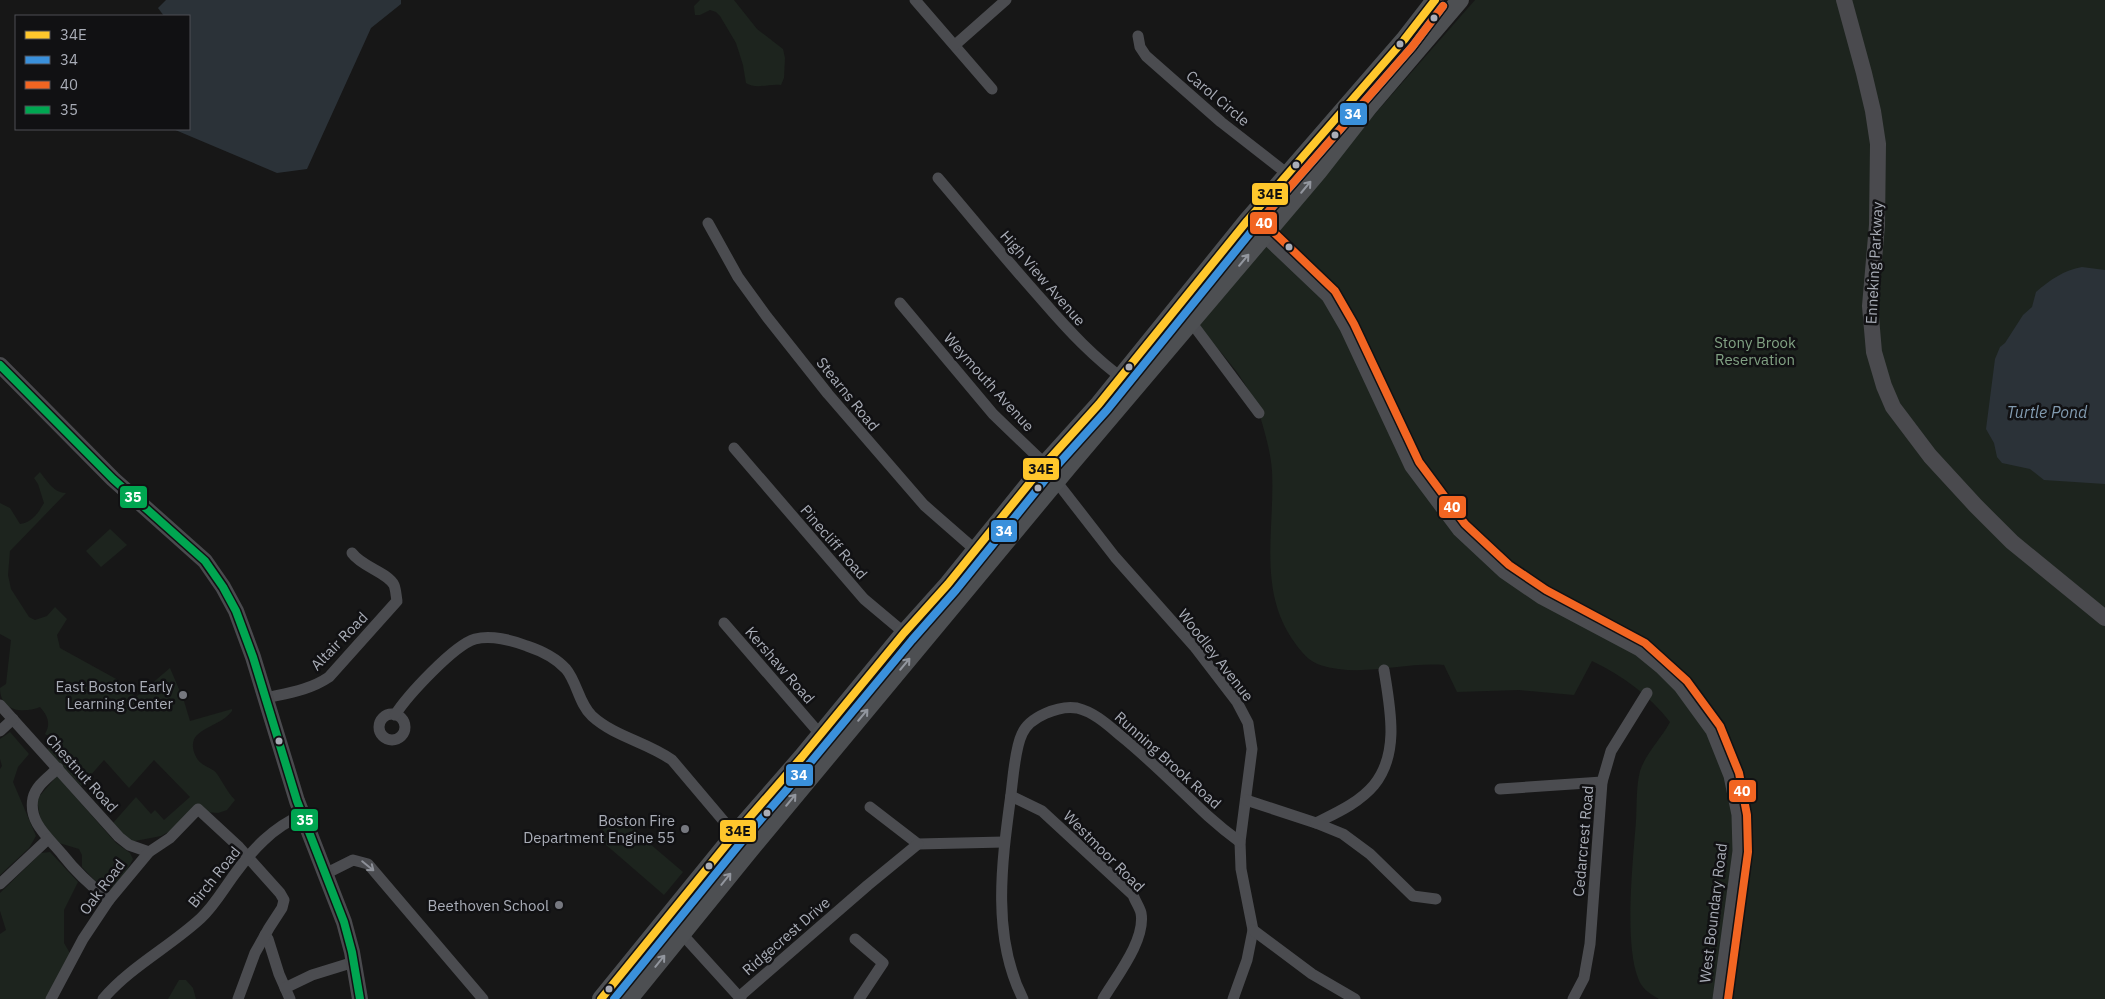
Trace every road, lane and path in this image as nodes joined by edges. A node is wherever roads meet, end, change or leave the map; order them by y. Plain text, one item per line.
1 (915, 0) edge
2 (1006, 0) edge
3 (1435, 0) edge
4 (1844, 0) edge
5 (1453, 2) edge
6 (1138, 36) dead end
7 (954, 45) junction
8 (992, 89) dead end
9 (1289, 175) junction
10 (938, 178) dead end
11 (1248, 221) junction
12 (708, 223) dead end
13 (1263, 237) junction
14 (900, 303) dead end
15 (1191, 322) junction
16 (2, 371) edge
17 (1121, 377) junction
18 (1136, 387) junction
19 (1259, 413) dead end
20 (734, 448) dead end
21 (1045, 464) junction
22 (1056, 481) junction
23 (974, 549) junction
24 (352, 553) dead end
25 (990, 562) junction
26 (2105, 618) edge
27 (724, 623) dead end
28 (904, 633) junction
29 (920, 646) junction
30 (1384, 670) dead end
31 (1648, 693) dead end
32 (266, 698) junction
33 (0, 705) edge
34 (395, 714) dead end
35 (13, 719) junction
36 (0, 732) edge
37 (820, 734) junction
38 (835, 748) junction
39 (58, 768) junction
40 (1602, 782) junction
41 (1500, 789) dead end
42 (1011, 796) junction
43 (1246, 800) junction
44 (870, 807) dead end
45 (302, 814) junction
46 (1316, 824) junction
47 (735, 834) junction
48 (48, 840) junction
49 (1004, 842) junction
50 (1240, 842) junction
51 (918, 844) junction
52 (749, 850) junction
53 (149, 852) junction
54 (248, 858) junction
55 (326, 874) junction
56 (0, 884) edge
57 (1436, 899) dead end
58 (109, 900) junction
59 (1253, 930) junction
60 (682, 934) junction
61 (265, 935) junction
62 (855, 939) dead end
63 (354, 962) junction
64 (287, 994) edge
65 (1579, 996) edge
66 (602, 998) edge
67 (740, 998) edge
68 (51, 999) edge
69 (104, 999) edge
70 (238, 999) edge
71 (360, 999) edge
72 (483, 999) edge
73 (629, 999) edge
74 (859, 999) edge
75 (1023, 999) edge
76 (1102, 999) edge
77 (1233, 999) edge
78 (1355, 999) edge
79 (1718, 999) edge

1 - 7 street
2 - 7 street
3 - 9 main road
4 - 26 main road, Enneking Parkway
13 -> 5 main road
6 - 9 street, Carol Circle
7 - 8 street
9 - 11 main road
10 - 17 street, High View Avenue
11 - 13 street, West Boundary Road
11 - 17 main road
12 - 23 street, Stearns Road
15 -> 13 main road
13 - 79 street, West Boundary Road
14 - 21 street, Weymouth Avenue
15 - 18 main road
15 - 19 street
16 - 32 main road
17 - 18 street, High View Avenue
17 - 21 main road
18 - 22 main road
20 - 28 street, Pinecliff Road
21 - 22 street, Weymouth Avenue
21 - 23 main road
22 - 25 main road
22 - 43 street, Woodley Avenue
23 - 25 street, Stearns Road
23 - 28 main road
24 - 32 street, Altair Road
25 - 29 main road
27 - 37 street, Kershaw Road
28 - 29 street, Pinecliff Road
28 - 37 main road
38 -> 29 main road
30 - 46 street
31 - 40 street, Cedarcrest Road
32 - 45 main road
33 - 35 street, Chestnut Road
34 - 47 street
35 - 36 street
35 - 39 street, Chestnut Road
37 - 38 street, Kershaw Road
37 - 47 main road
52 -> 38 main road
39 - 48 street
39 - 53 street, Chestnut Road
40 - 41 street
40 - 65 street, Cedarcrest Road
42 - 49 street, Running Brook Road
42 - 50 street, Running Brook Road
42 - 76 street, Westmoor Road
43 - 46 street
43 - 50 street, Woodley Avenue
44 - 51 street
45 - 54 street, Birch Road
45 - 55 main road
46 - 57 street
47 - 52 street
47 - 66 main road
48 - 56 street
48 - 58 street
49 - 51 street
49 - 75 street, Running Brook Road
50 - 59 street, Woodley Avenue
51 - 67 street, Ridgecrest Drive
60 -> 52 main road
53 - 54 street, Oak Road
53 - 58 street, Oak Road
54 - 61 street
54 - 69 street, Birch Road
55 - 63 main road
55 -> 72 street
58 - 68 street, Oak Road
59 - 77 street, Woodley Avenue
59 - 78 street
60 - 67 street, Ridgecrest Drive
73 -> 60 main road
61 - 64 street
61 - 70 street
62 - 74 street
63 - 64 street
63 - 71 main road

